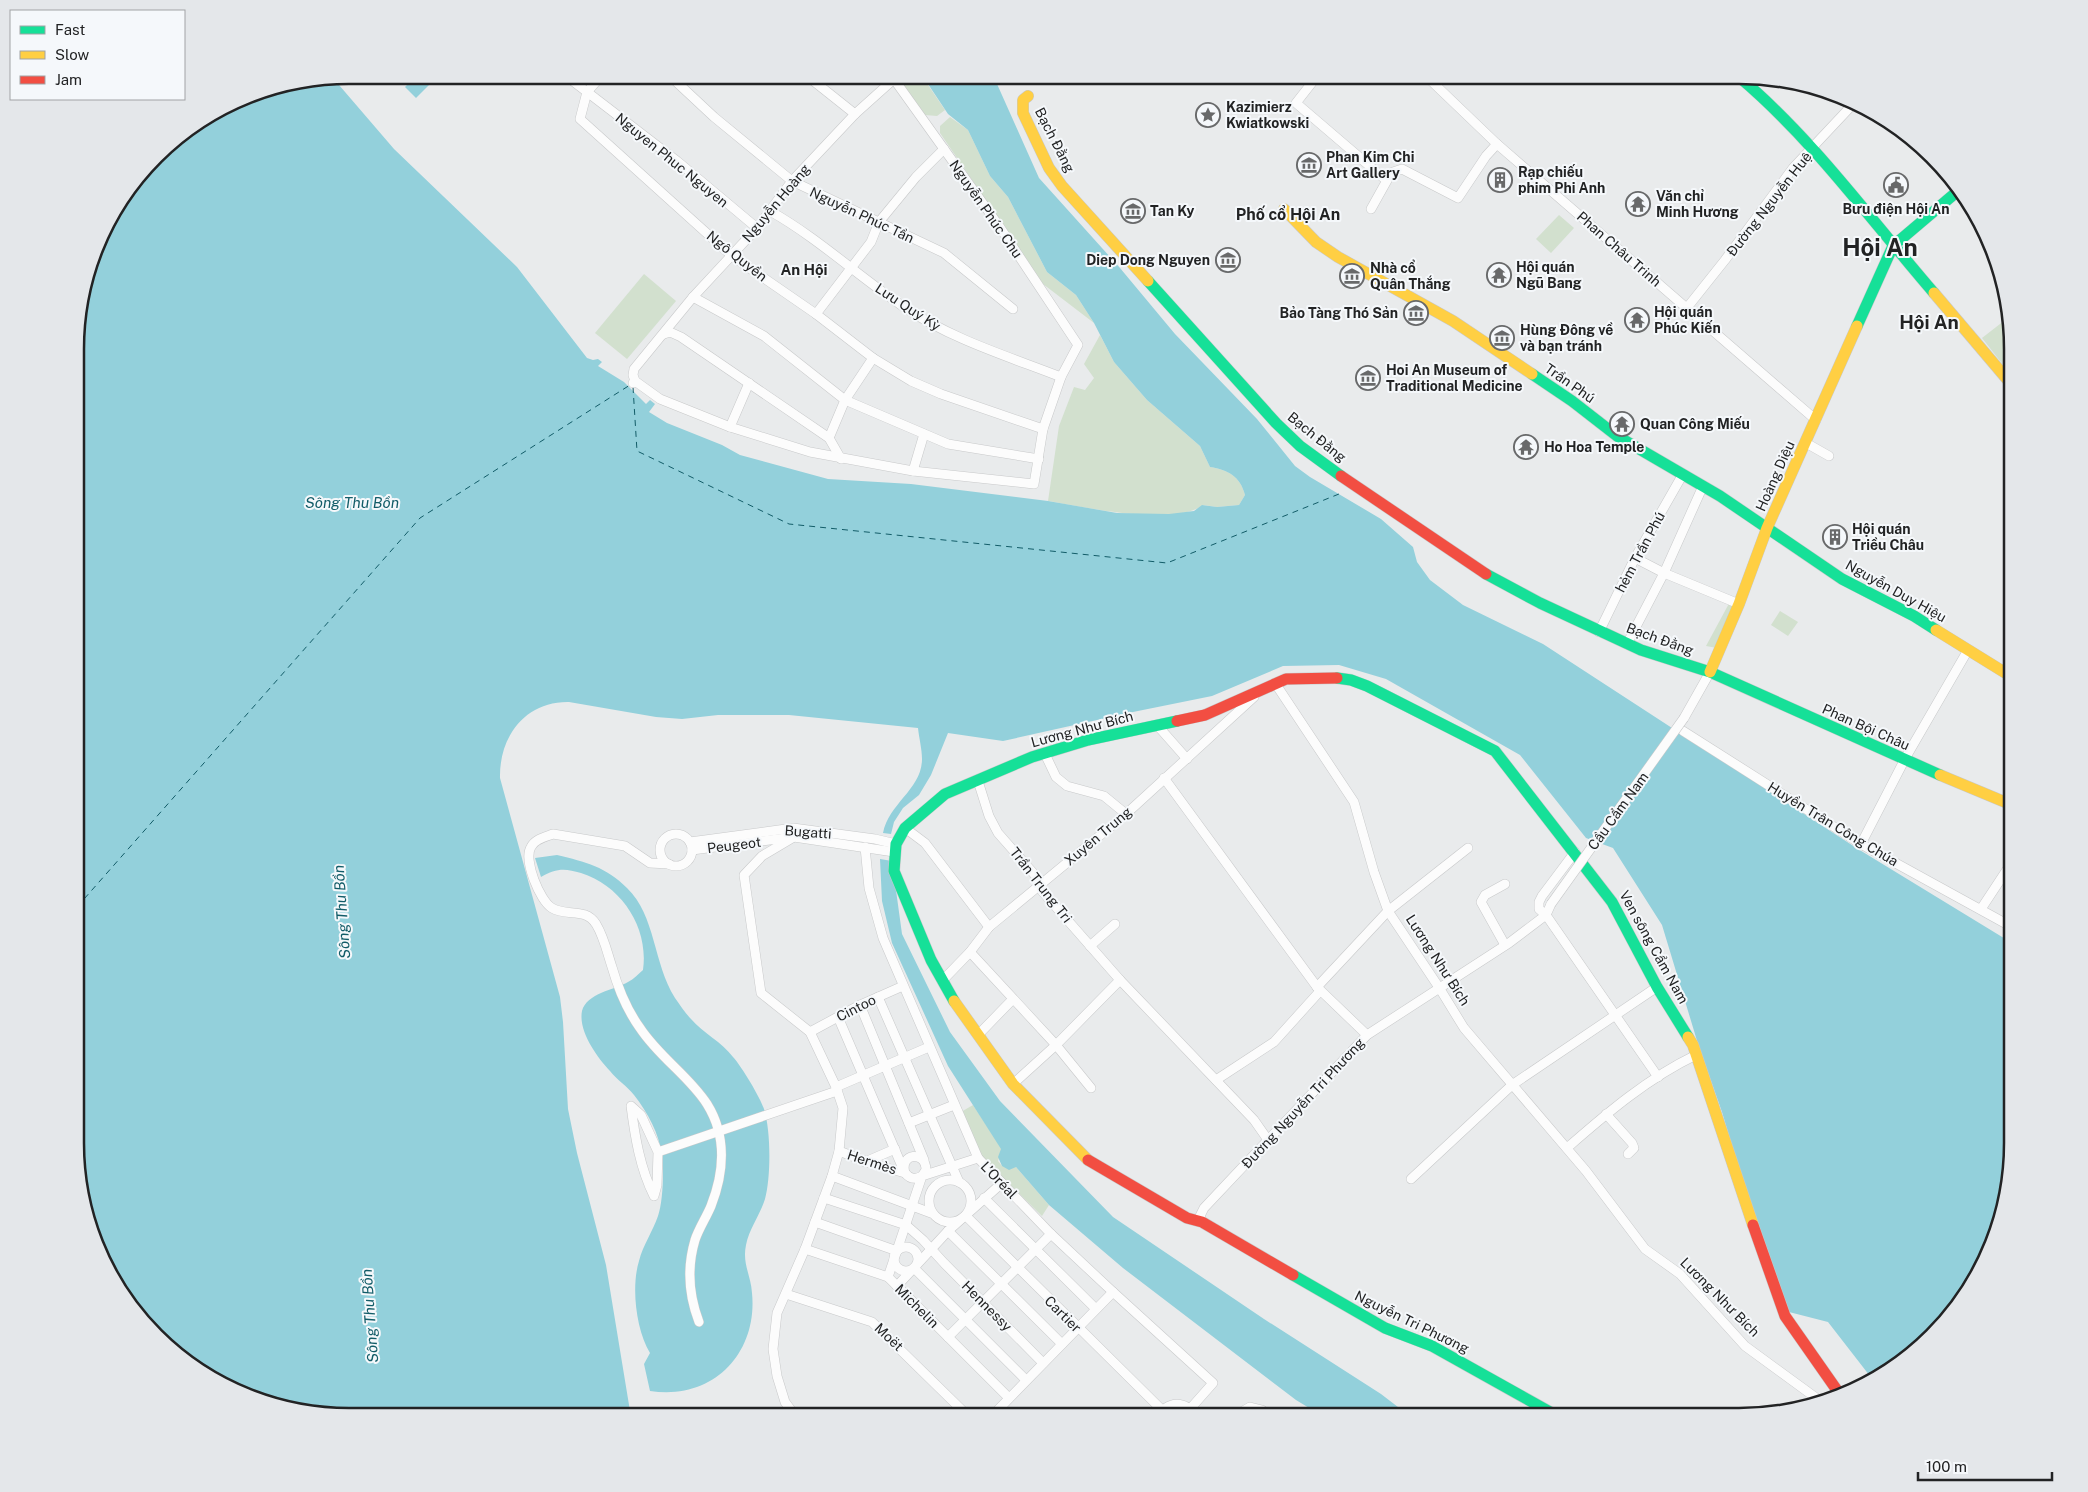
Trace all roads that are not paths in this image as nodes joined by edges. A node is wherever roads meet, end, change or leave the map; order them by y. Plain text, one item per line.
1 (577, 84) edge
2 (594, 84) edge
3 (679, 84) edge
4 (817, 84) edge
5 (885, 84) edge
6 (897, 84) edge
7 (1311, 84) edge
8 (1434, 84) edge
9 (1747, 84) edge
10 (587, 92) junction
11 (1028, 96) dead end
12 (1850, 108) edge
13 (855, 114) junction
14 (1497, 144) junction
15 (1812, 147) junction
16 (944, 149) junction
17 (1386, 180) junction
18 (792, 181) junction
19 (1955, 194) edge
20 (1284, 209) dead end
21 (1370, 209) dead end
22 (770, 211) junction
23 (879, 222) junction
24 (757, 228) junction
25 (1893, 246) junction
26 (732, 256) junction
27 (852, 268) junction
28 (693, 297) junction
29 (1013, 309) dead end
30 (1686, 309) junction
31 (816, 314) junction
32 (664, 334) junction
33 (873, 358) junction
34 (2004, 376) edge
35 (1061, 377) junction
36 (749, 383) junction
37 (845, 400) junction
38 (1816, 420) junction
39 (730, 427) junction
40 (1043, 429) junction
41 (924, 434) junction
42 (829, 438) junction
43 (1806, 443) junction
44 (1829, 456) dead end
45 (840, 459) junction
46 (1039, 459) junction
47 (913, 471) junction
48 (1682, 474) junction
49 (1703, 486) junction
50 (1767, 528) junction
51 (1635, 558) junction
52 (1664, 573) junction
53 (1739, 604) junction
54 (1599, 632) junction
55 (1627, 644) junction
56 (1968, 650) junction
57 (1710, 672) junction
58 (2004, 672) edge
59 (1275, 683) junction
60 (1257, 693) junction
61 (1684, 718) joint
62 (1157, 725) junction
63 (1683, 732) dead end
64 (1045, 754) junction
65 (1187, 759) junction
66 (1905, 760) junction
67 (1164, 778) junction
68 (978, 781) junction
69 (2004, 802) edge
70 (1126, 814) junction
71 (905, 828) junction
72 (794, 837) junction
73 (1861, 844) junction
74 (691, 846) junction
75 (865, 847) junction
76 (895, 848) junction
77 (1468, 848) dead end
78 (1575, 852) junction
79 (669, 864) junction
80 (2004, 874) edge
81 (1042, 883) junction
82 (1505, 884) dead end
83 (1982, 908) junction
84 (1388, 912) junction
85 (1546, 915) junction
86 (2004, 922) edge
87 (1115, 924) dead end
88 (989, 927) junction
89 (1505, 945) junction
90 (1090, 946) junction
91 (970, 952) junction
92 (1120, 980) junction
93 (942, 981) junction
94 (902, 986) junction
95 (1657, 987) junction
96 (1318, 989) junction
97 (1440, 989) junction
98 (878, 997) junction
99 (1012, 1000) junction
100 (860, 1005) junction
101 (1614, 1016) junction
102 (838, 1017) junction
103 (810, 1032) junction
104 (978, 1035) junction
105 (1367, 1035) junction
106 (1056, 1045) junction
107 (929, 1047) junction
108 (1696, 1055) junction
109 (905, 1057) junction
110 (886, 1067) junction
111 (863, 1076) junction
112 (1658, 1077) junction
113 (1216, 1080) junction
114 (1013, 1084) junction
115 (1512, 1085) junction
116 (1092, 1088) dead end
117 (837, 1089) junction
118 (954, 1105) junction
119 (1606, 1114) junction
120 (930, 1115) junction
121 (909, 1123) junction
122 (718, 1132) junction
123 (1268, 1140) junction
124 (1567, 1148) junction
125 (895, 1149) junction
126 (839, 1151) junction
127 (658, 1152) junction
128 (1628, 1154) dead end
129 (978, 1158) junction
130 (865, 1162) junction
131 (925, 1163) junction
132 (953, 1167) junction
133 (905, 1173) junction
134 (832, 1176) junction
135 (922, 1176) junction
136 (1411, 1179) dead end
137 (940, 1182) junction
138 (959, 1182) junction
139 (1002, 1183) junction
140 (824, 1198) junction
141 (984, 1198) junction
142 (912, 1206) junction
143 (931, 1213) junction
144 (966, 1216) junction
145 (815, 1222) junction
146 (1202, 1222) junction
147 (906, 1225) junction
148 (948, 1231) junction
149 (1052, 1234) junction
150 (932, 1248) junction
151 (805, 1249) junction
152 (1035, 1249) junction
153 (897, 1251) junction
154 (914, 1268) junction
155 (1017, 1268) junction
156 (888, 1277) junction
157 (1002, 1283) junction
158 (896, 1286) junction
159 (1113, 1292) junction
160 (786, 1294) junction
161 (983, 1302) junction
162 (1096, 1309) junction
163 (966, 1319) junction
164 (699, 1322) dead end
165 (1077, 1328) junction
166 (948, 1337) junction
167 (1062, 1344) junction
168 (1043, 1363) junction
169 (1026, 1380) junction
170 (1837, 1390) edge
171 (1814, 1397) edge
172 (1009, 1398) junction
173 (789, 1408) edge
174 (960, 1408) edge
175 (1000, 1408) edge
176 (1155, 1408) edge
177 (1166, 1408) edge
178 (1184, 1408) edge
179 (1196, 1408) edge
180 (1543, 1408) edge

1 - 10 street
2 - 10 street
3 - 18 street, Nguyễn Phúc Tần
4 - 13 street
5 - 13 street, Nguyễn Hoàng
6 - 16 street, Nguyễn Phúc Chu
7 - 17 street
8 - 14 street, Phan Châu Trinh
9 - 15 street
10 - 24 street, Nguyen Phuc Nguyen
10 - 26 street, Ngô Quyền
11 - 54 street, Bạch Đằng
12 - 15 street, Đường Nguyễn Huệ
13 - 18 street, Nguyễn Hoàng
14 - 17 street
14 - 30 street, Phan Châu Trinh
15 - 25 street
15 - 30 street, Đường Nguyễn Huệ
16 - 23 street
16 - 35 street, Nguyễn Phúc Chu
17 - 21 street
18 - 22 street, Nguyễn Hoàng
18 - 23 street, Nguyễn Phúc Tần
19 - 25 street
20 - 48 street, Trần Phú
22 - 24 street, Nguyễn Hoàng
22 - 27 street, Lưu Quý Kỳ
23 - 27 street
23 - 29 street, Nguyễn Phúc Tần
24 - 26 street, Nguyễn Hoàng
25 - 34 street
25 - 38 street, Hoàng Diệu
26 - 28 street, Nguyễn Hoàng
26 - 31 street, Ngô Quyền
27 - 31 street
27 - 35 street, Lưu Quý Kỳ
28 - 32 street, Nguyễn Hoàng
28 - 37 street
30 - 38 street, Phan Châu Trinh
31 - 33 street, Ngô Quyền
32 - 36 street
32 - 39 street, Nguyễn Hoàng
33 - 37 street
33 - 40 street, Ngô Quyền
35 - 40 street
36 - 39 street
36 - 42 street
37 - 41 street
37 - 42 street
38 - 43 street, Hoàng Diệu
39 - 45 street
40 - 46 street
41 - 46 street
41 - 47 street
42 - 45 street
43 - 44 street
43 - 50 street, Hoàng Diệu
45 - 47 street
46 - 47 street
48 - 49 street, Trần Phú
48 - 51 street, hẻm Trần Phú
49 - 50 street, Trần Phú
49 - 52 street
50 - 53 street, Hoàng Diệu
50 - 56 street, Nguyễn Duy Hiệu
51 - 52 street
51 - 54 street, hẻm Trần Phú
52 - 53 street
52 - 55 street
53 - 57 street, Hoàng Diệu
54 - 55 street, Bạch Đằng
55 - 57 street, Bạch Đằng
56 - 58 street, Nguyễn Duy Hiệu
56 - 66 street
57 - 61 street, Hoàng Diệu
57 - 66 street, Phan Bội Châu
59 - 60 street, Lương Như Bích
59 - 78 street, Ven sông Cẩm Nam
59 - 84 street, Lương Như Bích
60 - 62 street, Lương Như Bích
60 - 65 street, Xuyên Trung
61 - 85 street, Cầu Cẩm Nam, bridge
62 - 64 street, Lương Như Bích
62 - 65 street
63 - 73 street, Huyền Trân Công Chúa
64 - 68 street, Lương Như Bích
64 - 70 street
65 - 67 street, Xuyên Trung
66 - 69 street, Phan Bội Châu
66 - 73 street
67 - 70 street, Xuyên Trung
67 - 96 street
68 - 71 street, Lương Như Bích
68 - 81 street, Trần Trung Tri
70 - 81 street, Xuyên Trung
71 - 76 street, Lương Như Bích
71 - 88 street
72 - 74 street, Peugeot
72 - 75 street, Peugeot
72 - 103 street
73 - 83 street, Huyền Trân Công Chúa
74 - 76 street, Bugatti
74 - 79 street
74 - 79 street
75 - 76 street, Peugeot
75 - 94 street, L’Oréal
76 - 93 street
77 - 84 street
78 - 85 street
78 - 95 street, Ven sông Cẩm Nam
79 - 122 street
80 - 83 street
81 - 88 street, Xuyên Trung
81 - 90 street, Trần Trung Tri
82 - 89 street
83 - 86 street, Huyền Trân Công Chúa
84 - 96 street
84 - 97 street, Lương Như Bích
85 - 89 street, Đường Nguyễn Tri Phương
85 - 101 street
87 - 90 street
88 - 91 street, Xuyên Trung
89 - 97 street, Đường Nguyễn Tri Phương
90 - 92 street, Trần Trung Tri
91 - 93 street, Xuyên Trung
91 - 99 street
92 - 106 street
92 - 113 street, Trần Trung Tri
93 - 104 street
94 - 98 street, Cintoo
94 - 107 street, L’Oréal
95 - 101 street
95 - 108 street, Ven sông Cẩm Nam
96 - 105 street
96 - 113 street
97 - 105 street, Đường Nguyễn Tri Phương
97 - 115 street, Lương Như Bích
98 - 100 street, Cintoo
98 - 109 street
99 - 104 street
99 - 106 street
100 - 102 street, Cintoo
100 - 110 street
101 - 112 street
101 - 115 street
102 - 103 street, Cintoo
102 - 111 street
103 - 117 street
104 - 114 street
105 - 123 street, Đường Nguyễn Tri Phương
106 - 114 street
106 - 116 street
107 - 109 street
107 - 118 street, L’Oréal
108 - 112 street
108 - 170 street, Ven sông Cẩm Nam
109 - 110 street
109 - 120 street
110 - 111 street
110 - 121 street
111 - 117 street
111 - 125 street
112 - 119 street
113 - 123 street, Trần Trung Tri
114 - 146 street
115 - 124 street, Lương Như Bích
115 - 136 street
117 - 122 street
117 - 126 street
118 - 120 street
118 - 129 street, L’Oréal
119 - 124 street
119 - 128 street
120 - 121 street
120 - 132 street
121 - 131 street
122 - 127 street
122 - 164 street
123 - 146 street, Đường Nguyễn Tri Phương
124 - 171 street, Lương Như Bích
125 - 130 street
125 - 133 street
126 - 130 street, Hermès
126 - 134 street
127 - 127 street
129 - 132 street
129 - 139 street, L’Oréal
130 - 133 street, Hermès
131 - 133 street
131 - 135 street
132 - 135 street
132 - 138 street
133 - 135 street
134 - 140 street
134 - 142 street
135 - 137 street
135 - 142 street
137 - 138 street
137 - 143 street
138 - 144 street
139 - 141 street
139 - 149 street, L’Oréal
140 - 145 street
140 - 147 street
141 - 144 street
141 - 152 street
142 - 143 street
142 - 147 street
143 - 144 street
144 - 148 street
144 - 155 street, Cartier
145 - 151 street
145 - 153 street
146 - 180 street, Nguyễn Tri Phương
147 - 150 street, Hennessy
147 - 153 street
148 - 150 street
148 - 157 street
149 - 152 street
149 - 159 street, L’Oréal
150 - 158 street
150 - 161 street, Hennessy
151 - 156 street, Michelin
151 - 160 street
152 - 155 street
152 - 162 street
153 - 154 street
153 - 154 street
153 - 156 street
154 - 163 street
155 - 157 street
155 - 165 street, Cartier
156 - 158 street, Michelin
157 - 161 street
157 - 167 street
158 - 166 street, Michelin
159 - 162 street
159 - 179 street, L’Oréal
160 - 173 street
160 - 174 street, Moët
161 - 163 street
161 - 168 street, Hennessy
162 - 165 street
163 - 166 street
163 - 169 street
165 - 167 street
165 - 176 street, Cartier
166 - 172 street, Michelin
167 - 168 street
168 - 169 street
169 - 172 street
172 - 175 street
177 - 178 street

